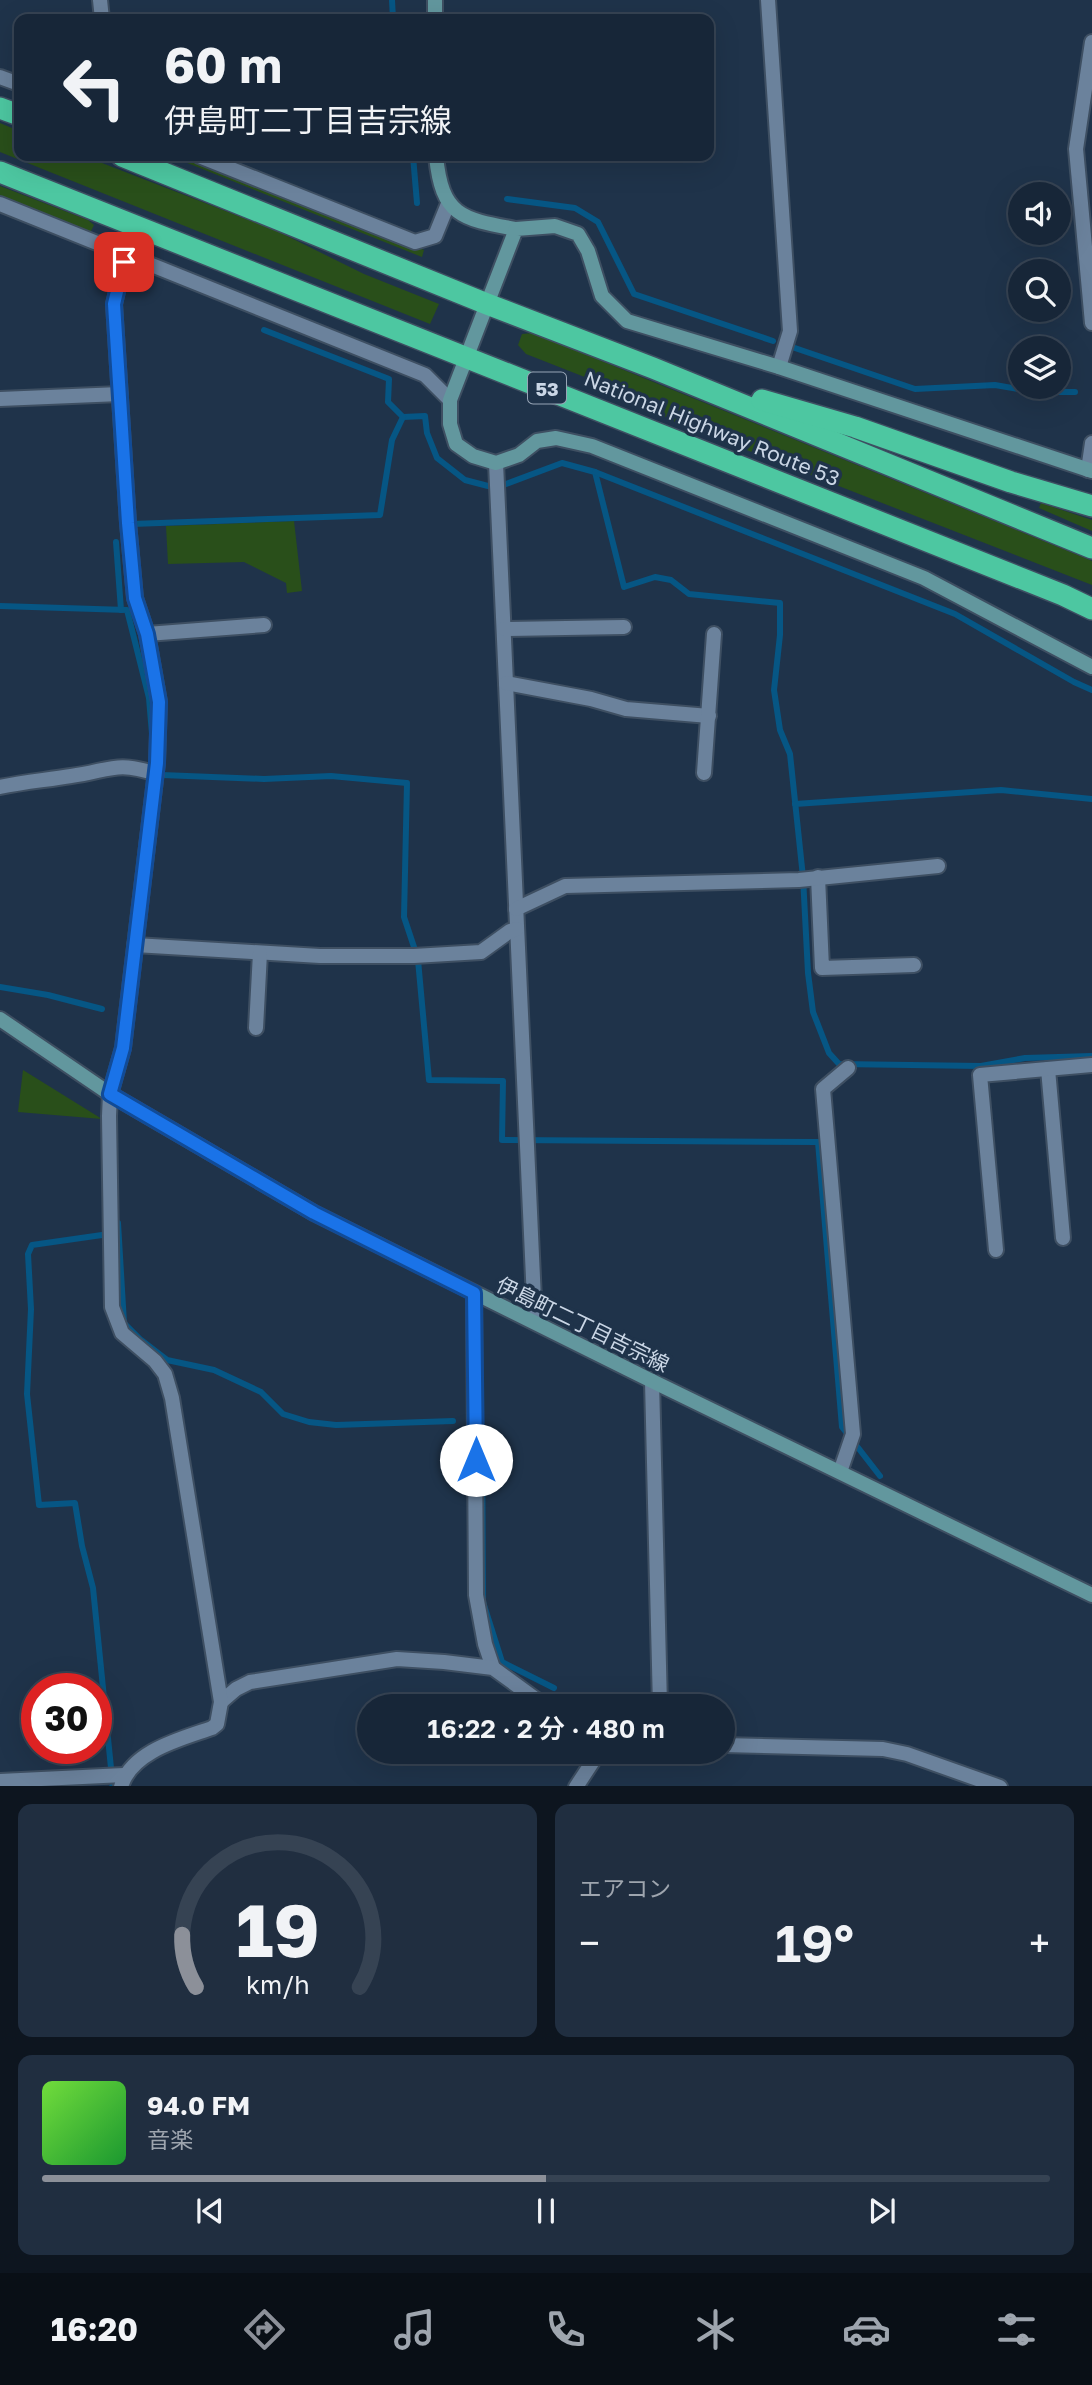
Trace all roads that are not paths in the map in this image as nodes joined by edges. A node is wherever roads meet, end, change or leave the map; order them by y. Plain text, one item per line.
1 (768, 0) edge
2 (1092, 42) edge
3 (134, 161) edge
4 (212, 161) edge
5 (436, 161) edge
6 (0, 172) edge
7 (0, 204) edge
8 (448, 204) junction
9 (133, 225) junction
10 (516, 229) junction
11 (128, 253) junction
12 (487, 304) junction
13 (1092, 323) edge
14 (466, 355) junction
15 (779, 367) junction
16 (653, 368) junction
17 (120, 394) junction
18 (0, 399) edge
19 (450, 400) junction
20 (1092, 443) edge
21 (496, 463) junction
22 (1090, 471) edge
23 (1092, 506) edge
24 (1092, 548) edge
25 (1092, 609) edge
26 (264, 625) dead end
27 (624, 627) dead end
28 (504, 629) junction
29 (147, 634) junction
30 (714, 634) dead end
31 (1092, 667) edge
32 (506, 683) junction
33 (709, 716) junction
34 (704, 773) dead end
35 (156, 774) junction
36 (0, 787) edge
37 (938, 866) dead end
38 (808, 878) junction
39 (516, 909) junction
40 (517, 929) junction
41 (135, 945) junction
42 (260, 953) junction
43 (915, 965) dead end
44 (0, 1018) edge
45 (256, 1028) dead end
46 (1092, 1065) edge
47 (848, 1068) dead end
48 (1048, 1069) junction
49 (110, 1094) junction
50 (1063, 1238) dead end
51 (996, 1250) dead end
52 (474, 1293) junction
53 (535, 1322) junction
54 (652, 1381) junction
55 (840, 1472) junction
56 (1092, 1595) edge
57 (493, 1668) junction
58 (529, 1694) edge
59 (660, 1694) edge
60 (221, 1702) junction
61 (735, 1745) edge
62 (591, 1764) edge
63 (0, 1781) edge
64 (123, 1781) edge
65 (577, 1786) edge
66 (997, 1786) edge

1 - 15 street
2 - 13 street
3 - 12 highway, National Highway Route 53
4 - 8 street
5 - 8 street
6 - 9 highway, National Highway Route 53 / 53
7 - 11 street
8 - 10 street
9 - 11 street
9 - 14 highway, National Highway Route 53 / 53
10 - 12 street
10 - 15 street
11 - 17 street
11 - 19 street
12 - 14 street
12 - 16 highway, National Highway Route 53
14 - 19 street
14 - 25 highway, National Highway Route 53 / 53
15 - 22 street
16 - 23 highway
16 - 24 highway, National Highway Route 53
17 - 18 street
17 - 29 street
19 - 21 street
20 - 22 street
21 - 28 street
21 - 31 street
26 - 29 street
27 - 28 street
28 - 32 street
29 - 35 street
30 - 33 street
32 - 33 street
32 - 39 street
33 - 34 street
35 - 36 street
35 - 41 street
37 - 38 street
38 - 39 street
38 - 43 street
39 - 40 street
40 - 42 street
40 - 53 street
41 - 42 street
41 - 49 street
42 - 45 street
44 - 49 street, 伊島町二丁目吉宗線
46 - 48 street
47 - 55 street
48 - 50 street
48 - 51 street
49 - 52 street, 伊島町二丁目吉宗線
49 - 60 street
52 - 53 street, 伊島町二丁目吉宗線
52 - 57 street
53 - 54 street, 伊島町二丁目吉宗線
54 - 55 street, 伊島町二丁目吉宗線
54 - 59 street
55 - 56 street, 伊島町二丁目吉宗線
57 - 58 street
57 - 60 street
60 - 64 street
61 - 66 street
62 - 65 street
63 - 64 street

